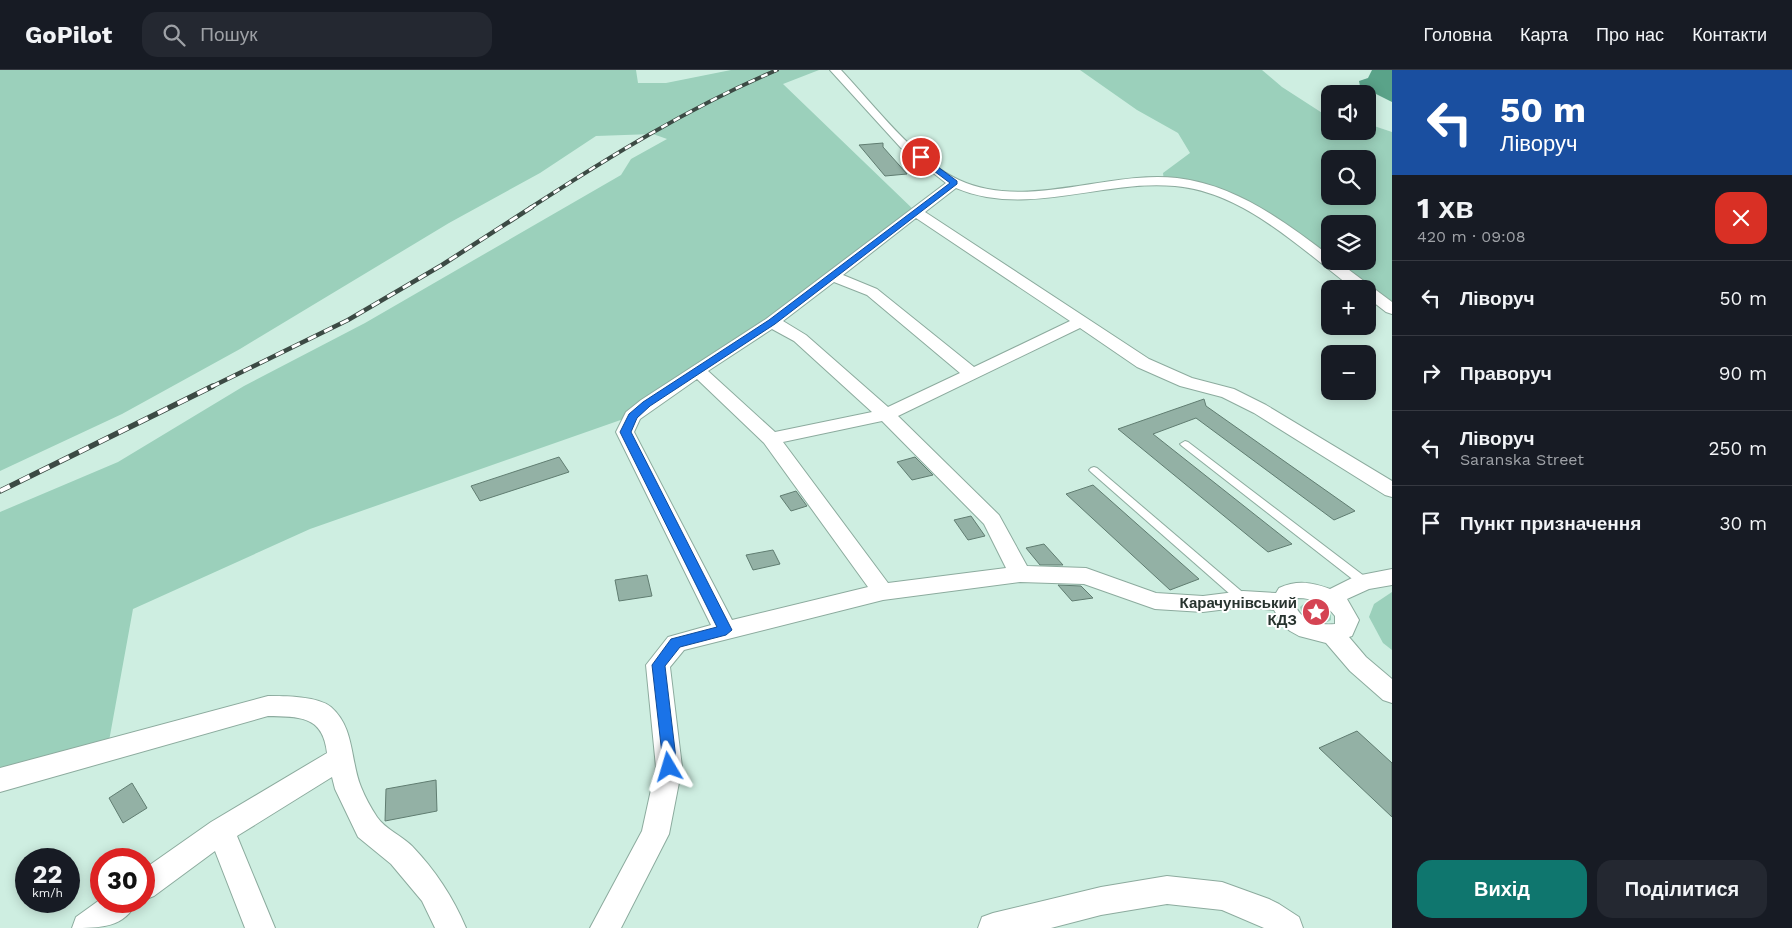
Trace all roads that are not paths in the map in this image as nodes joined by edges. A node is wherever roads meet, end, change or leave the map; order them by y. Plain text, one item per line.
1 (835, 70) edge
2 (954, 183) junction
3 (916, 212) junction
4 (833, 276) junction
5 (1352, 280) edge
6 (1376, 297) edge
7 (1392, 309) edge
8 (772, 322) junction
9 (1079, 323) junction
10 (698, 372) junction
11 (971, 373) junction
12 (886, 415) junction
13 (770, 440) junction
14 (1185, 444) dead end
15 (1094, 470) dead end
16 (1392, 490) edge
17 (1020, 574) junction
18 (1392, 577) edge
19 (1364, 582) junction
20 (883, 592) junction
21 (1330, 598) junction
22 (1243, 600) junction
23 (1283, 602) junction
24 (726, 630) junction
25 (1332, 634) junction
26 (1392, 693) edge
27 (340, 758) junction
28 (0, 780) edge
29 (221, 831) junction
30 (155, 878) edge
31 (107, 913) edge
32 (1000, 927) edge
33 (87, 928) edge
34 (260, 928) edge
35 (451, 928) edge
36 (606, 928) edge
37 (1288, 928) edge

1 - 2 street
2 - 3 street
2 - 5 street
3 - 4 street
3 - 9 street
4 - 8 street
4 - 11 street
6 - 7 street
8 - 10 street
8 - 12 street
9 - 11 street
9 - 16 street
10 - 13 street
10 - 24 street
11 - 12 street
12 - 13 street
12 - 17 street
13 - 20 street
14 - 19 lane
15 - 22 lane
17 - 20 street
17 - 22 street
18 - 19 street
19 - 21 street
20 - 24 street
21 - 23 street
21 - 25 street
22 - 23 street
23 - 25 street
24 - 36 street
25 - 26 street
27 - 28 street
27 - 29 street
27 - 35 street
29 - 30 street
29 - 34 street
31 - 33 street
32 - 37 street

